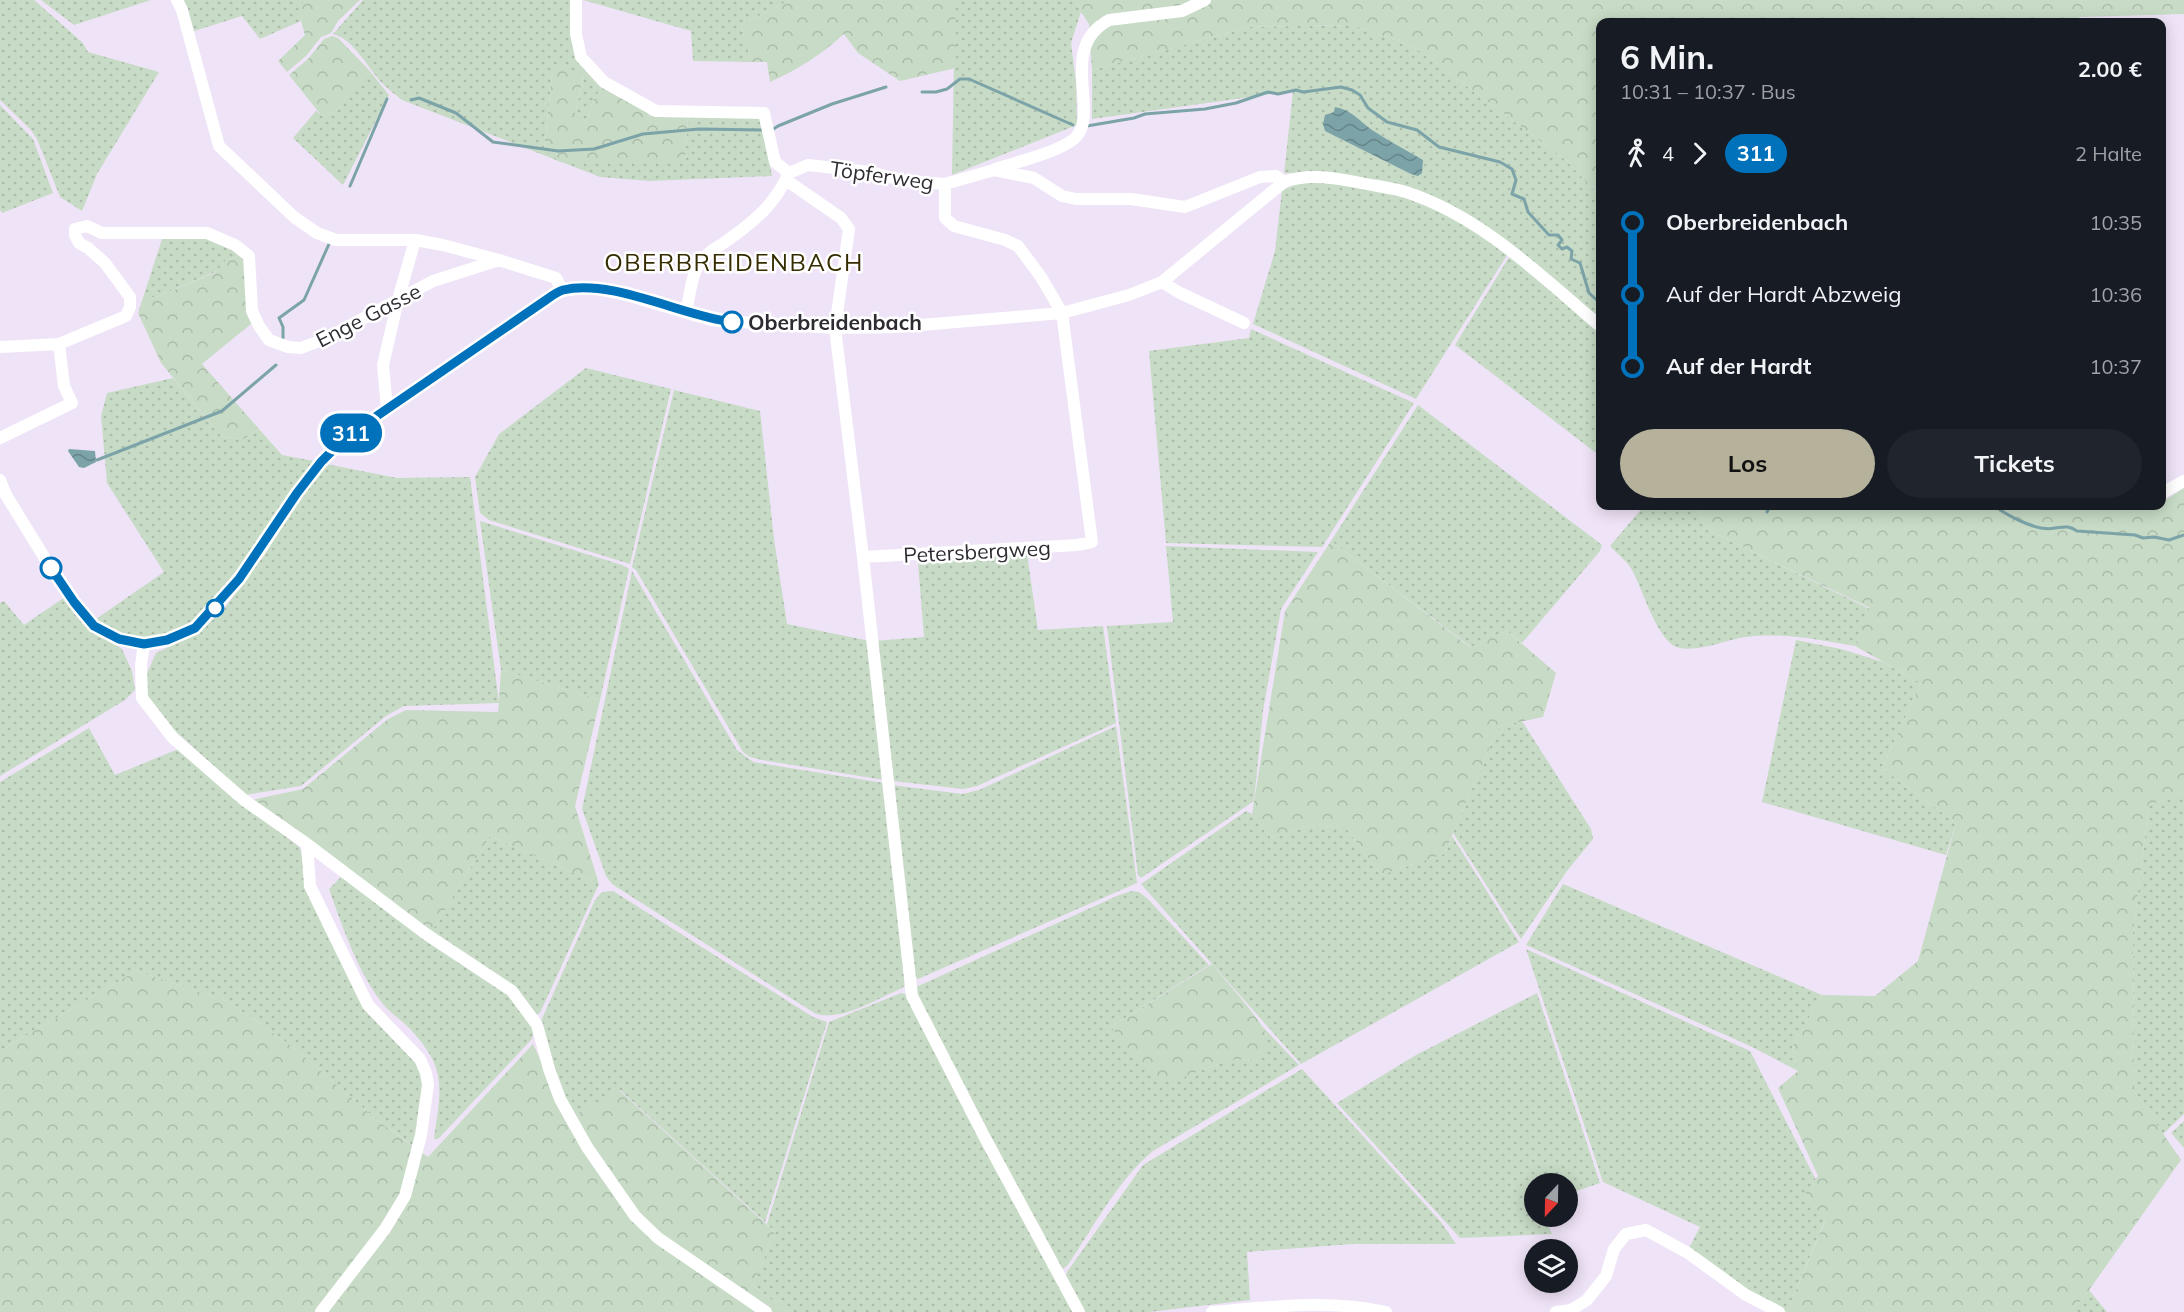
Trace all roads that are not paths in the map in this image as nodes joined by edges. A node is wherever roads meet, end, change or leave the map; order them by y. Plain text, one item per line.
1 (177, 0) edge
2 (576, 0) edge
3 (1205, 0) edge
4 (994, 170) junction
5 (787, 177) junction
6 (1284, 182) junction
7 (945, 184) junction
8 (415, 240) junction
9 (499, 260) junction
10 (1162, 282) junction
11 (562, 290) junction
12 (398, 300) junction
13 (686, 312) junction
14 (1062, 313) junction
15 (1244, 322) dead end
16 (1596, 323) edge
17 (835, 328) junction
18 (59, 344) junction
19 (0, 347) edge
20 (387, 409) junction
21 (0, 438) edge
22 (0, 480) edge
23 (2184, 481) edge
24 (2166, 491) edge
25 (863, 557) junction
26 (144, 644) junction
27 (307, 844) junction
28 (1370, 1310) edge
29 (321, 1312) edge
30 (766, 1312) edge
31 (1079, 1312) edge
32 (1212, 1312) edge
33 (1386, 1312) edge
34 (1556, 1312) edge
35 (1779, 1312) edge

1 - 8 street
2 - 5 street
3 - 4 street
4 - 6 street, Töpferweg
4 - 7 street, Töpferweg
5 - 7 street, Töpferweg
5 - 13 street
5 - 17 street
6 - 10 street
6 - 16 street
7 - 14 street
8 - 9 street
8 - 12 street
9 - 11 street
9 - 12 street, Enge Gasse
10 - 14 street
10 - 15 street
11 - 13 street
11 - 20 street
12 - 18 street, Enge Gasse
12 - 20 street
13 - 17 street
14 - 17 street
14 - 25 street, Petersbergweg
17 - 25 street
18 - 19 street
18 - 21 street
20 - 26 street
22 - 26 street
23 - 24 street
25 - 31 street
26 - 27 street
27 - 29 street
27 - 30 street
28 - 32 street
28 - 33 street
34 - 35 street

